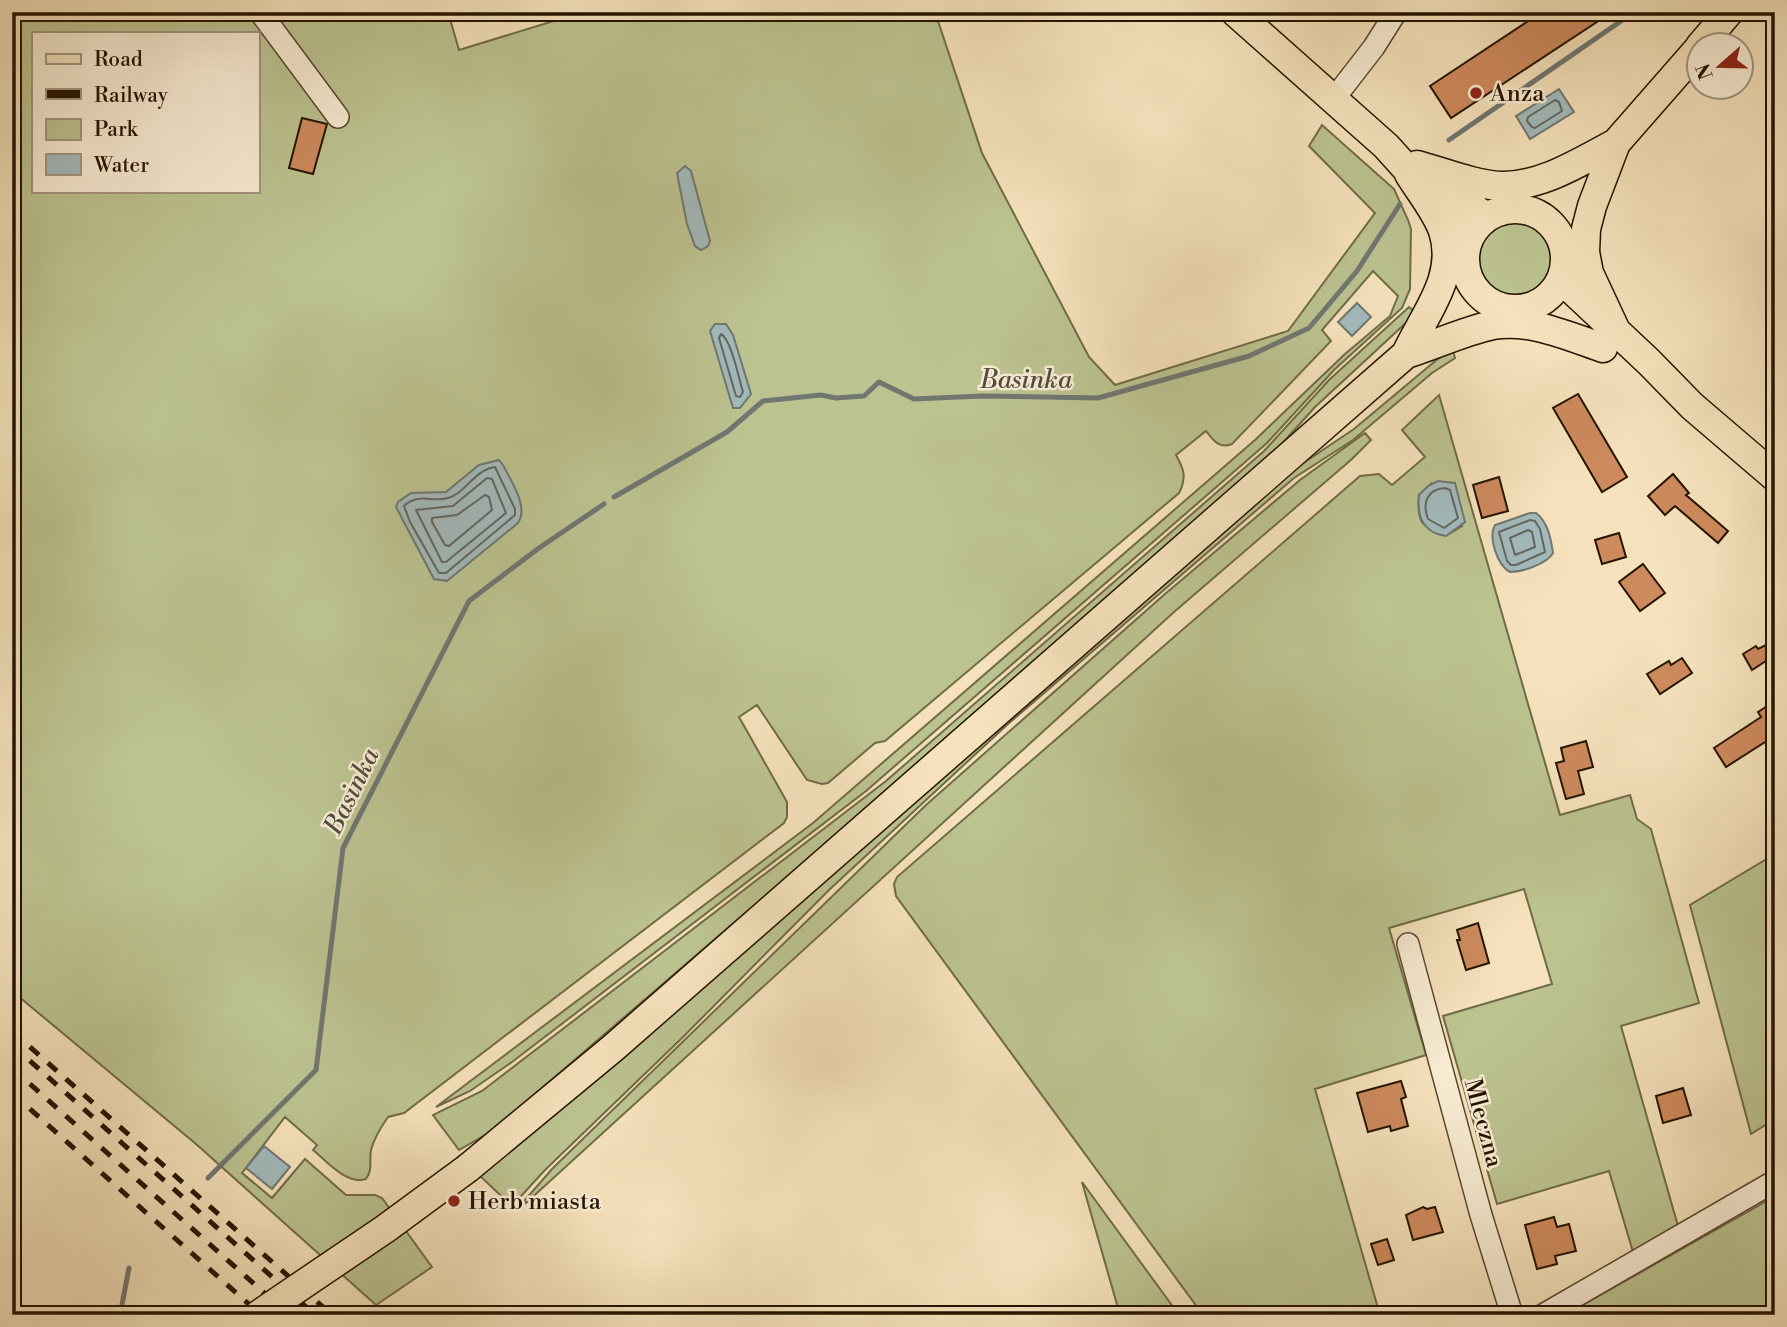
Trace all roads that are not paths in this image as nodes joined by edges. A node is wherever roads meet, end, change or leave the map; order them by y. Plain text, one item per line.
1 (260, 12) edge
2 (1234, 12) edge
3 (1396, 12) edge
4 (1729, 12) edge
5 (1712, 32) edge
6 (1686, 62) edge
7 (1333, 100) junction
8 (338, 117) dead end
9 (1608, 153) junction
10 (1413, 170) junction
11 (1519, 209) junction
12 (1488, 216) junction
13 (1561, 240) junction
14 (1466, 256) junction
15 (1562, 277) junction
16 (1541, 302) junction
17 (1495, 305) junction
18 (1426, 335) junction
19 (1610, 340) junction
20 (1775, 477) edge
21 (1408, 944) dead end
22 (1775, 1181) edge
23 (258, 1315) edge
24 (1513, 1315) edge
25 (1544, 1315) edge

1 - 8 street
2 - 7 main road
3 - 7 street
4 - 5 main road
6 - 9 main road
7 - 10 main road
9 - 10 main road
9 - 11 main road
9 - 13 main road
9 - 19 main road
10 - 12 main road
10 - 14 main road
10 - 18 main road
11 - 12 main road
11 - 13 main road
12 - 14 main road
13 - 15 main road
14 - 17 main road
14 - 18 main road
15 - 16 main road
15 - 19 main road
16 - 17 main road
16 - 19 main road
17 - 18 main road
18 - 19 main road
18 - 23 main road, bridge
19 - 20 main road
21 - 24 street, Mleczna
22 - 25 street

